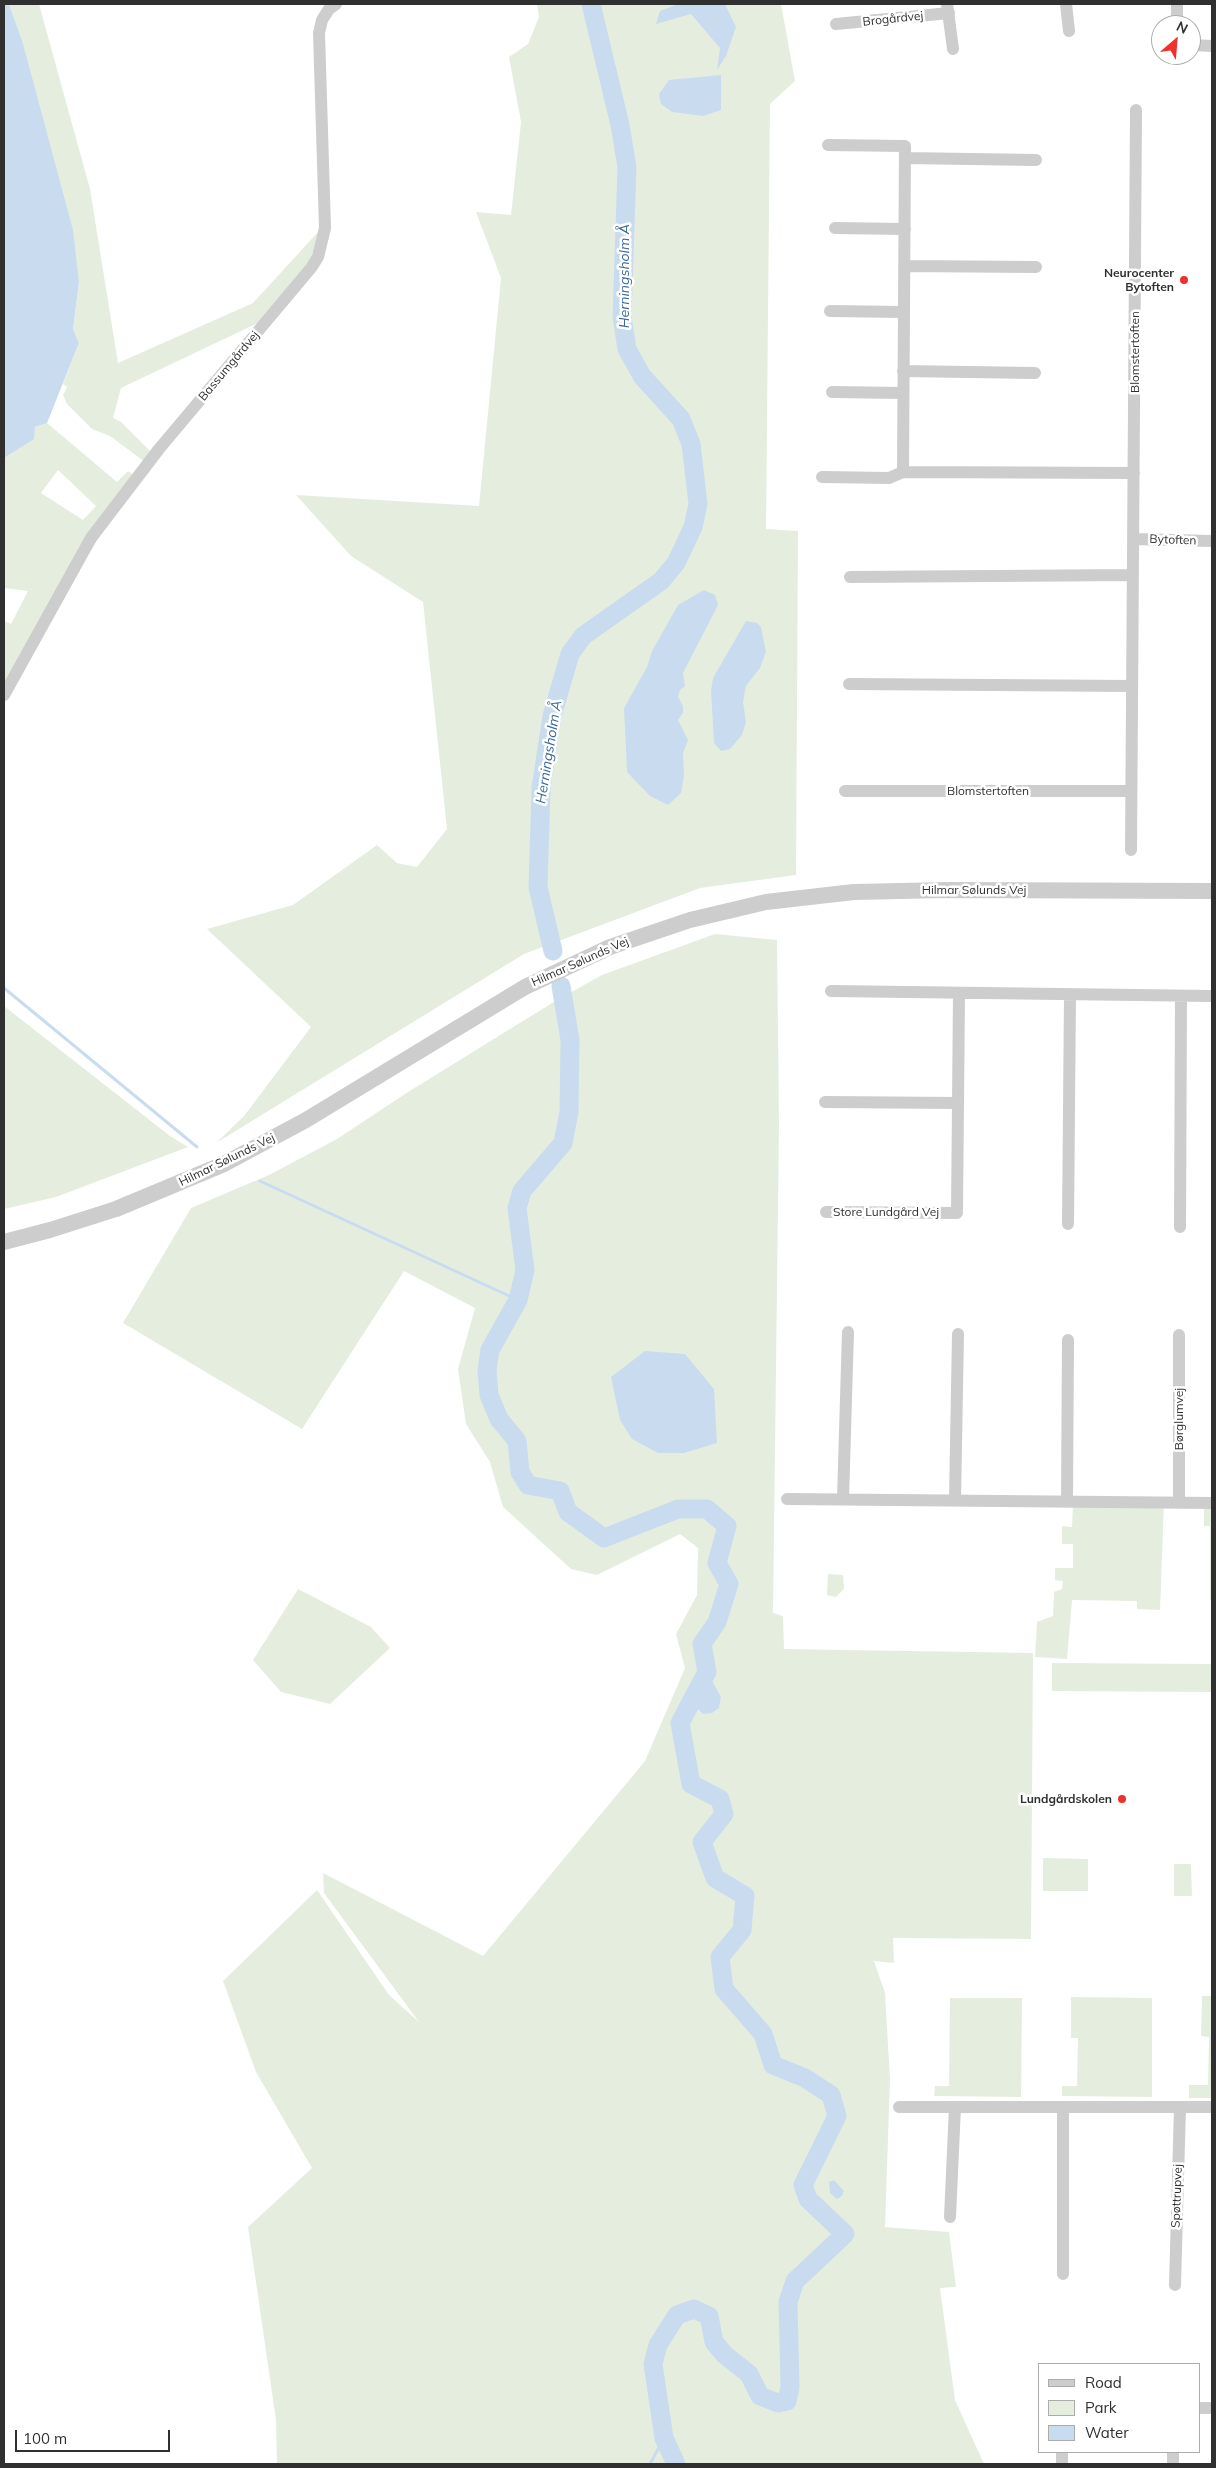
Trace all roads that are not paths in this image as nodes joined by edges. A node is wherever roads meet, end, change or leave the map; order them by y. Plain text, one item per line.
1 (336, 4) edge
2 (1066, 4) edge
3 (948, 8) edge
4 (836, 24) dead end
5 (1069, 31) dead end
6 (953, 49) dead end
7 (1136, 110) dead end
8 (828, 145) dead end
9 (905, 158) junction
10 (1036, 160) dead end
11 (835, 228) dead end
12 (904, 229) junction
13 (904, 266) junction
14 (1036, 266) dead end
15 (830, 311) dead end
16 (904, 312) junction
17 (903, 371) junction
18 (1035, 373) dead end
19 (832, 392) dead end
20 (902, 393) junction
21 (903, 472) junction
22 (1134, 474) junction
23 (822, 477) dead end
24 (1133, 539) junction
25 (1212, 541) edge
26 (1133, 576) junction
27 (850, 577) dead end
28 (849, 684) dead end
29 (1132, 686) junction
30 (4, 695) edge
31 (1131, 791) junction
32 (845, 792) dead end
33 (1131, 850) dead end
34 (1212, 891) edge
35 (831, 990) dead end
36 (959, 993) junction
37 (1070, 994) junction
38 (1181, 996) junction
39 (1212, 996) edge
40 (825, 1102) dead end
41 (958, 1103) junction
42 (826, 1212) dead end
43 (1068, 1224) dead end
44 (1180, 1227) dead end
45 (4, 1242) edge
46 (848, 1332) dead end
47 (958, 1334) dead end
48 (1179, 1335) dead end
49 (1068, 1340) dead end
50 (787, 1499) dead end
51 (843, 1499) junction
52 (956, 1500) junction
53 (1067, 1502) junction
54 (1179, 1503) junction
55 (1212, 1503) edge
56 (899, 2107) dead end
57 (955, 2107) junction
58 (1063, 2107) junction
59 (1180, 2107) junction
60 (1212, 2107) edge
61 (950, 2217) dead end
62 (1063, 2274) dead end
63 (1175, 2285) dead end

1 - 30 street, Bassumgårdvej
2 - 5 street
3 - 4 street, Brogårdvej
3 - 6 street, Brogårdvej
7 - 22 street, Blomstertoften
8 - 9 street
9 - 10 street
9 - 12 street
11 - 12 street
12 - 13 street
13 - 14 street
13 - 16 street
15 - 16 street
16 - 17 street
17 - 18 street
17 - 20 street
19 - 20 street
20 - 21 street
21 - 22 street
21 - 23 street
22 - 24 street, Blomstertoften
24 - 25 street, Bytoften
24 - 26 street, Blomstertoften
26 - 27 street
26 - 29 street, Blomstertoften
28 - 29 street
29 - 31 street, Blomstertoften
31 - 32 street, Blomstertoften
31 - 33 street, Blomstertoften
34 - 45 street, Hilmar Sølunds Vej
35 - 36 street
36 - 37 street
36 - 41 street, Store Lundgård Vej
37 - 38 street
37 - 43 street
38 - 39 street
38 - 44 street
40 - 41 street
41 - 42 street, Store Lundgård Vej
46 - 51 street
47 - 52 street
48 - 54 street, Børglumvej
49 - 53 street
50 - 51 street
51 - 52 street
52 - 53 street
53 - 54 street
54 - 55 street
56 - 57 street
57 - 58 street
57 - 61 street
58 - 59 street
58 - 62 street
59 - 60 street
59 - 63 street, Spøttrupvej

